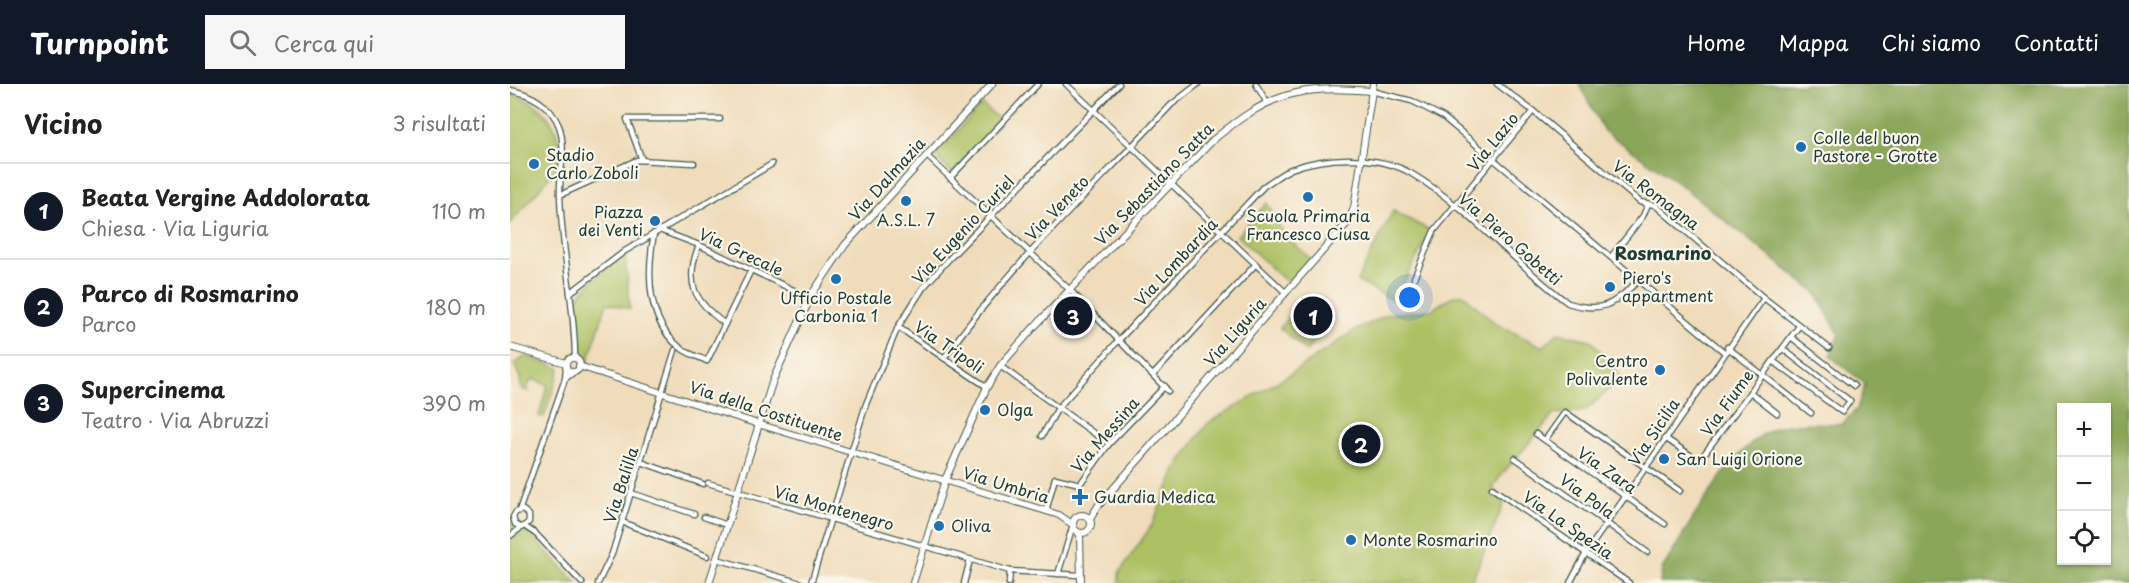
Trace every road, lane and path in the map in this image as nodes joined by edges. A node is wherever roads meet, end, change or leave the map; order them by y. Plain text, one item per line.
1 (992, 84) edge
2 (1038, 84) edge
3 (1066, 84) edge
4 (1119, 84) edge
5 (1198, 84) edge
6 (1256, 84) edge
7 (1497, 84) edge
8 (1372, 88) edge
9 (510, 90) edge
10 (1267, 103) junction
11 (1094, 110) junction
12 (1533, 111) junction
13 (720, 119) dead end
14 (1132, 147) junction
15 (927, 156) junction
16 (640, 160) junction
17 (1363, 160) junction
18 (1495, 160) junction
19 (694, 163) dead end
20 (772, 164) dead end
21 (950, 178) junction
22 (1171, 184) junction
23 (560, 195) junction
24 (1648, 204) junction
25 (1455, 207) junction
26 (991, 216) junction
27 (662, 231) junction
28 (1221, 231) junction
29 (654, 233) junction
30 (699, 245) junction
31 (1030, 253) junction
32 (1611, 257) junction
33 (1256, 264) junction
34 (751, 270) junction
35 (1414, 278) dead end
36 (1639, 280) junction
37 (1071, 291) junction
38 (570, 293) junction
39 (1287, 293) junction
40 (810, 298) junction
41 (1764, 298) junction
42 (725, 324) junction
43 (1799, 326) junction
44 (898, 327) junction
45 (1791, 337) junction
46 (1119, 339) junction
47 (510, 347) edge
48 (1783, 348) junction
49 (1829, 348) dead end
50 (675, 350) dead end
51 (1726, 350) junction
52 (575, 358) junction
53 (944, 358) junction
54 (1773, 362) junction
55 (566, 365) junction
56 (1000, 366) junction
57 (577, 369) junction
58 (1154, 374) junction
59 (1763, 375) junction
60 (565, 379) junction
61 (1854, 386) dead end
62 (987, 387) junction
63 (1750, 392) junction
64 (664, 393) junction
65 (1058, 408) junction
66 (1777, 413) dead end
67 (1811, 413) dead end
68 (758, 424) junction
69 (1536, 434) dead end
70 (1042, 436) dead end
71 (1665, 438) junction
72 (1545, 440) junction
73 (1109, 444) junction
74 (851, 452) junction
75 (1515, 458) dead end
76 (641, 462) junction
77 (1645, 467) junction
78 (945, 480) junction
79 (1492, 488) dead end
80 (1680, 491) dead end
81 (631, 493) junction
82 (738, 493) junction
83 (525, 497) junction
84 (1625, 497) junction
85 (525, 511) junction
86 (1046, 511) junction
87 (694, 514) dead end
88 (1059, 515) junction
89 (1085, 516) junction
90 (704, 517) dead end
91 (516, 519) edge
92 (530, 520) junction
93 (830, 520) junction
94 (622, 522) junction
95 (1606, 524) junction
96 (1665, 524) dead end
97 (727, 525) junction
98 (1072, 525) junction
99 (1083, 532) junction
100 (535, 533) junction
101 (510, 535) edge
102 (924, 546) junction
103 (1647, 552) dead end
104 (1586, 553) junction
105 (707, 556) dead end
106 (717, 559) junction
107 (970, 560) junction
108 (1010, 572) junction
109 (1058, 574) junction
110 (1079, 575) junction
111 (582, 583) edge
112 (598, 583) edge
113 (708, 583) edge
114 (801, 583) edge
115 (811, 583) edge
116 (913, 583) edge
117 (964, 583) edge
118 (1009, 583) edge
119 (1081, 583) edge
120 (1570, 583) edge
121 (1629, 583) edge

1 - 15 street, Via Dalmazia
2 - 21 street
3 - 11 street
4 - 11 street, Via Eugenio Curiel
5 - 14 street, Via Veneto
6 - 10 street
7 - 12 street, Via Romagna
8 - 10 street, Via Sebastiano Satta
8 - 17 street, Via Liguria
8 - 18 street, Via Sebastiano Satta
9 - 23 street
10 - 22 street, Via Sebastiano Satta
11 - 14 street
11 - 26 street, Via Eugenio Curiel
12 - 18 street, Via Lazio
12 - 24 street, Via Romagna
13 - 16 street
14 - 22 street
14 - 31 street, Via Veneto
15 - 21 street
15 - 40 street, Via Dalmazia
16 - 19 street
16 - 23 street
17 - 25 street, Via Piero Gobetti
17 - 28 street, Via Lombardia
17 - 39 street, Via Liguria
18 - 25 street, Via Lazio
18 - 32 street, Via Sebastiano Satta
20 - 27 street
21 - 26 street
22 - 28 street
22 - 37 street, Via Sebastiano Satta
23 - 38 street
24 - 32 street
24 - 41 street, Via Romagna
25 - 35 street, Via Lazio
25 - 36 street, Via Piero Gobetti
26 - 31 street
26 - 44 street, Via Eugenio Curiel
27 - 29 street
27 - 30 street, Via Grecale
28 - 33 street
28 - 46 street, Via Lombardia
29 - 38 street
29 - 42 street
30 - 34 street, Via Grecale
30 - 42 street
31 - 37 street
31 - 53 street, Via Veneto
32 - 36 street, Via Sebastiano Satta
33 - 39 street
33 - 58 street
34 - 40 street, Via Grecale
34 - 42 street
36 - 51 street, Via Sebastiano Satta
37 - 46 street
37 - 56 street, Via Sebastiano Satta
38 - 52 street
39 - 89 street, Via Liguria
40 - 68 street, Via Dalmazia
41 - 43 street, Via Romagna
41 - 51 street, Via Sicilia
43 - 45 street, Via Fiume
43 - 49 street, Via Romagna
44 - 53 street, Via Tripoli
44 - 74 street, Via Eugenio Curiel
45 - 48 street, Via Fiume
45 - 61 street
46 - 58 street
46 - 65 street, Via Lombardia
47 - 55 street
48 - 54 street, Via Fiume
48 - 54 street
50 - 64 street, Via Balilla
51 - 59 street, Via Sebastiano Satta
51 - 71 street, Via Sicilia
52 - 55 street
52 - 57 street
53 - 62 street, Via Tripoli
54 - 59 street, Via Fiume
55 - 57 street, Via della Costituente
55 - 60 street
56 - 62 street, Via Sebastiano Satta
56 - 65 street
57 - 60 street
57 - 64 street, Via della Costituente
58 - 73 street, Via Messina
59 - 63 street, Via Fiume
59 - 67 street, Via Sebastiano Satta
60 - 83 street
62 - 78 street, Via Sebastiano Satta
63 - 66 street
63 - 71 street, Via Fiume
64 - 68 street, Via della Costituente
64 - 76 street, Via Balilla
65 - 70 street, Via Lombardia
65 - 73 street
68 - 74 street, Via della Costituente
68 - 82 street, Via Dalmazia
69 - 72 street, Via Zara
71 - 77 street, Via Sicilia
72 - 77 street
72 - 84 street, Via Zara
73 - 86 street, Via Messina
74 - 78 street, Via della Costituente
74 - 93 street, Via Eugenio Curiel
75 - 95 street, Via Pola
76 - 81 street, Via Balilla
76 - 82 street, Via Montenegro
77 - 80 street
77 - 84 street, Via Sicilia
78 - 86 street, Via Umbria
78 - 102 street, Via Sebastiano Satta
79 - 104 street, Via La Spezia
81 - 87 street
81 - 94 street, Via Balilla
82 - 93 street, Via Montenegro
82 - 97 street, Via Dalmazia
83 - 85 street
83 - 91 street
84 - 95 street, Via Sicilia
84 - 96 street, Via Zara
85 - 91 street
85 - 92 street
86 - 88 street, Via Umbria
88 - 89 street, Via Umbria
88 - 98 street, Via Umbria
89 - 98 street, Via Liguria
89 - 99 street
90 - 97 street
91 - 92 street
91 - 100 street
91 - 101 street
92 - 100 street
93 - 102 street, Via Montenegro
93 - 115 street, Via Eugenio Curiel
94 - 105 street
94 - 112 street, Via Balilla
95 - 103 street, Via Pola
95 - 104 street, Via Sicilia
97 - 106 street, Via Dalmazia
98 - 99 street, Via Umbria
98 - 109 street
99 - 110 street
100 - 111 street
102 - 107 street, Via Montenegro
102 - 116 street, Via Sebastiano Satta
104 - 120 street, Via Sicilia
104 - 121 street, Via La Spezia
106 - 113 street, Via Dalmazia
106 - 114 street
107 - 108 street, Via Montenegro
107 - 117 street
108 - 109 street, Via Montenegro
108 - 118 street
109 - 110 street, Via Montenegro
110 - 119 street

